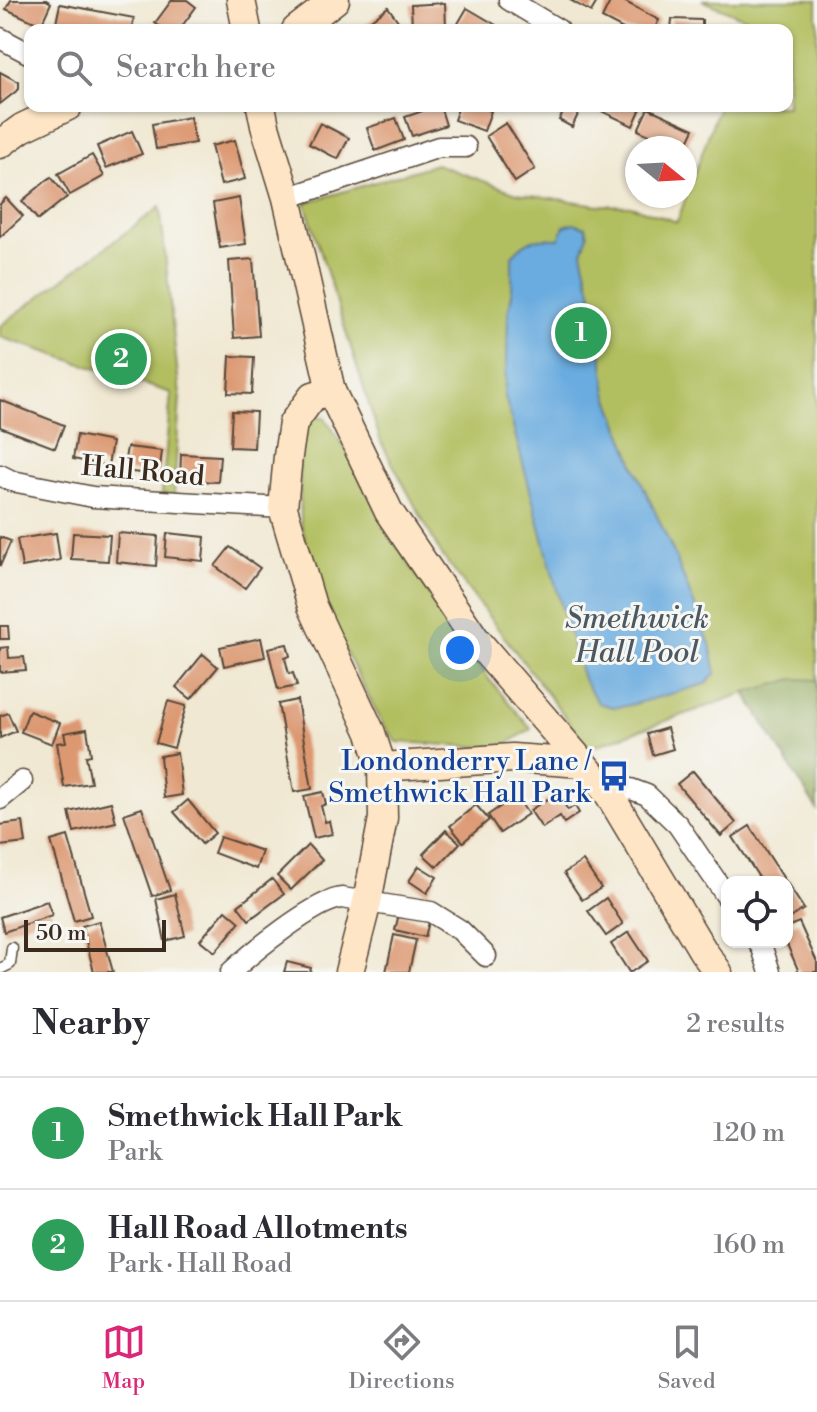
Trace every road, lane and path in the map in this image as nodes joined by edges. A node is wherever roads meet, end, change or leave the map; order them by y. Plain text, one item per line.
1 (241, 0) edge
2 (335, 0) edge
3 (509, 0) edge
4 (246, 24) edge
5 (304, 24) edge
6 (549, 24) edge
7 (0, 38) edge
8 (24, 51) edge
9 (55, 112) edge
10 (262, 112) edge
11 (0, 144) edge
12 (466, 147) dead end
13 (287, 198) junction
14 (331, 391) junction
15 (0, 475) edge
16 (283, 508) junction
17 (553, 727) junction
18 (512, 758) junction
19 (582, 763) junction
20 (382, 767) junction
21 (22, 781) dead end
22 (609, 794) junction
23 (0, 799) edge
24 (721, 888) edge
25 (367, 902) junction
26 (12, 948) dead end
27 (762, 948) edge
28 (486, 956) dead end
29 (0, 969) edge
30 (231, 972) edge
31 (349, 972) edge
32 (718, 972) edge
33 (770, 972) edge

1 - 4 street
2 - 5 street
3 - 6 street
7 - 8 street
9 - 11 street
10 - 13 street
12 - 13 street
13 - 14 street
14 - 16 street
14 - 17 street
15 - 16 street, Hall Road
16 - 20 street
17 - 18 street
17 - 19 street
18 - 19 street
18 - 20 street
19 - 22 street
20 - 25 street
21 - 23 street
22 - 24 street
22 - 32 street
25 - 28 street
25 - 30 street
25 - 31 street
26 - 29 lane
27 - 33 street

